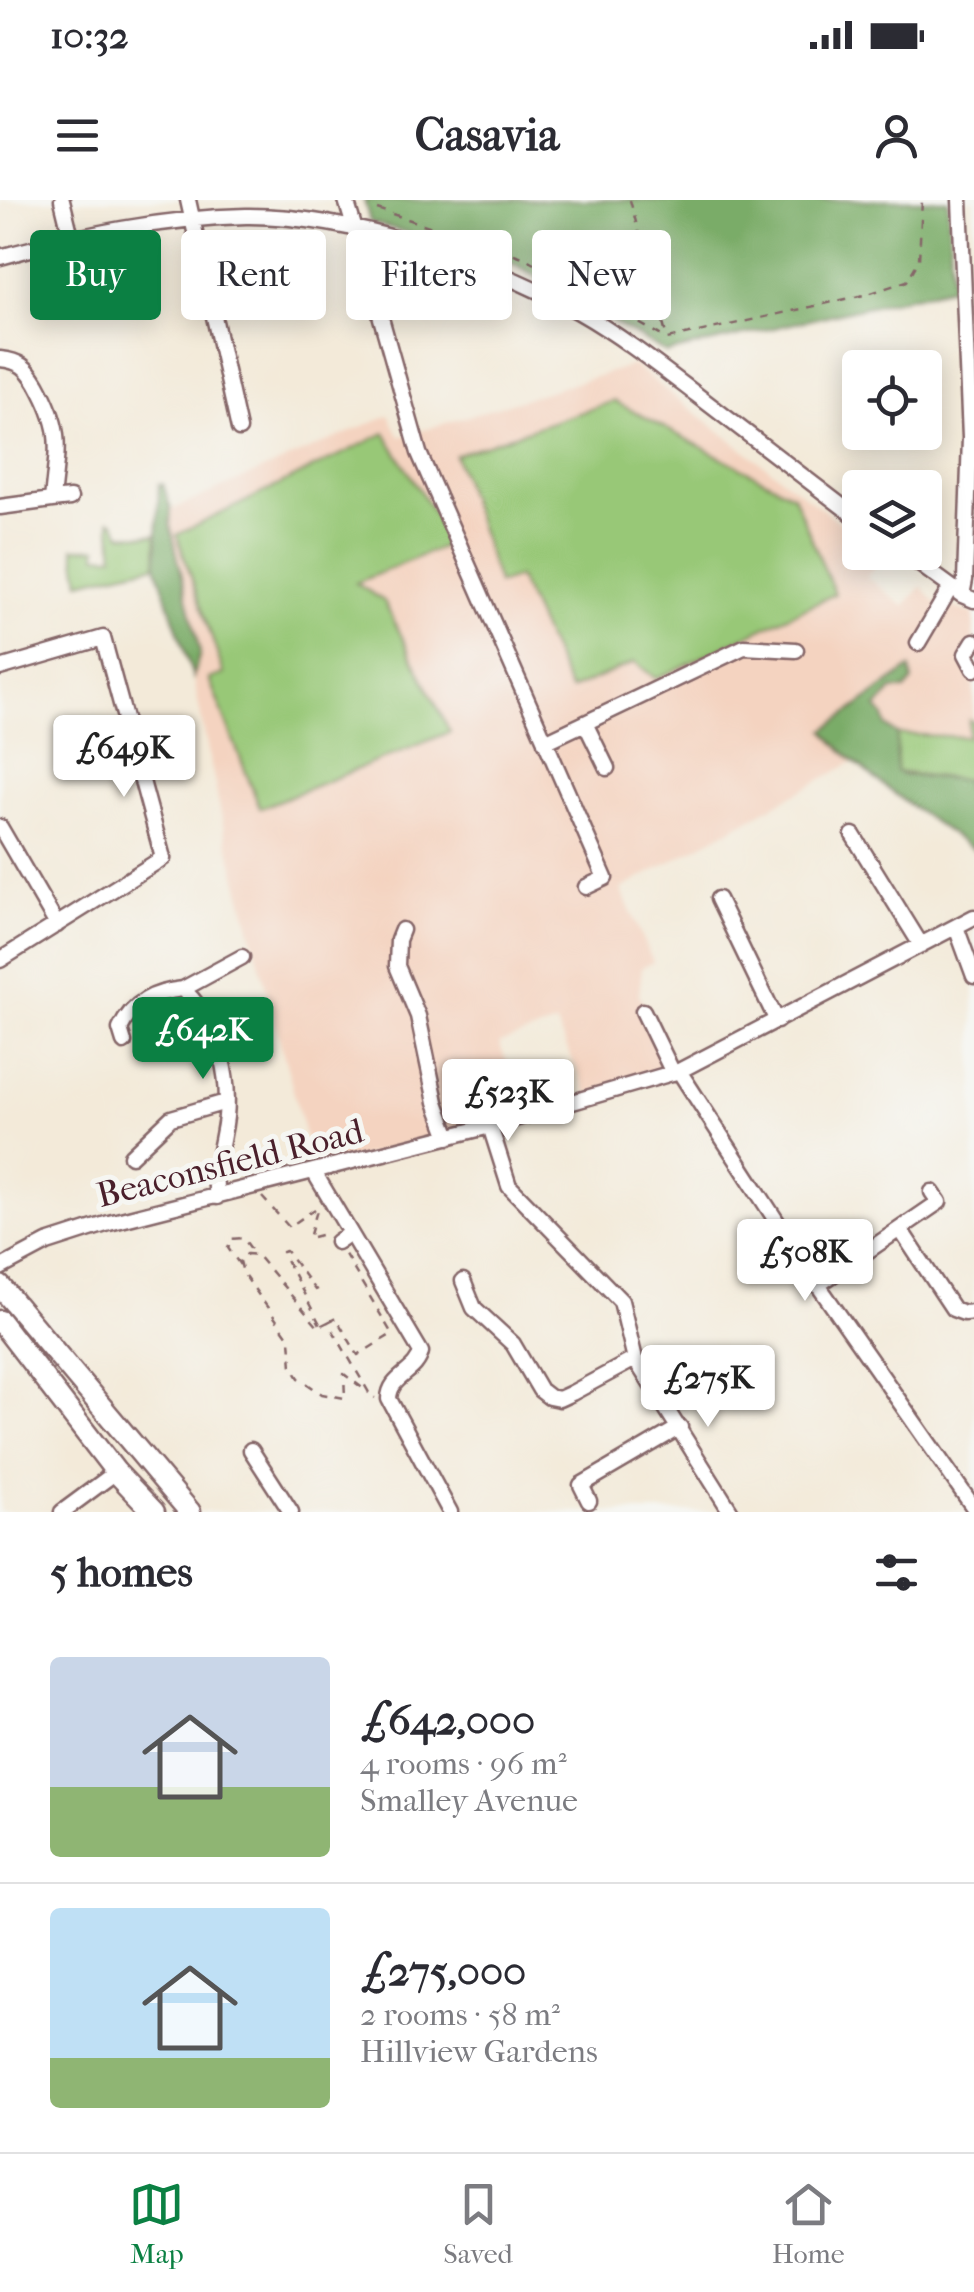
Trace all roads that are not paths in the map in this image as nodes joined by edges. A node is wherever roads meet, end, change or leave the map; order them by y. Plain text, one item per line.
1 (62, 200) edge
2 (188, 200) edge
3 (346, 200) edge
4 (960, 200) edge
5 (192, 219) junction
6 (70, 230) edge
7 (110, 230) edge
8 (355, 230) joint
9 (30, 248) edge
10 (0, 256) edge
11 (512, 280) edge
12 (381, 320) edge
13 (0, 359) edge
14 (239, 429) dead end
15 (972, 438) edge
16 (70, 498) dead end
17 (52, 500) junction
18 (842, 506) edge
19 (0, 507) edge
20 (929, 570) edge
21 (962, 594) edge
22 (974, 641) edge
23 (918, 643) dead end
24 (796, 650) dead end
25 (0, 668) edge
26 (974, 668) edge
27 (585, 723) junction
28 (545, 742) junction
29 (607, 768) dead end
30 (0, 828) edge
31 (853, 835) dead end
32 (586, 887) dead end
33 (718, 899) dead end
34 (974, 917) edge
35 (57, 925) junction
36 (956, 927) junction
37 (402, 930) dead end
38 (920, 945) junction
39 (242, 957) dead end
40 (0, 960) edge
41 (974, 976) edge
42 (183, 989) junction
43 (643, 1011) dead end
44 (777, 1022) junction
45 (124, 1042) dead end
46 (676, 1072) junction
47 (226, 1102) junction
48 (490, 1126) junction
49 (449, 1137) junction
50 (131, 1156) dead end
51 (314, 1172) junction
52 (218, 1197) junction
53 (939, 1202) dead end
54 (900, 1229) junction
55 (0, 1268) edge
56 (464, 1281) dead end
57 (818, 1285) junction
58 (0, 1286) edge
59 (974, 1312) edge
60 (0, 1321) edge
61 (635, 1359) junction
62 (680, 1427) junction
63 (251, 1450) dead end
64 (116, 1472) junction
65 (971, 1498) edge
66 (589, 1500) dead end
67 (62, 1512) edge
68 (154, 1512) edge
69 (190, 1512) edge
70 (292, 1512) edge
71 (450, 1512) edge
72 (731, 1512) edge

1 - 6 street
2 - 5 street
3 - 8 street
4 - 15 street
5 - 7 street
5 - 8 street
5 - 14 street
9 - 10 street
11 - 18 street
12 - 28 street
13 - 17 street
15 - 21 street
16 - 17 street
17 - 19 street
20 - 21 street
21 - 23 street
22 - 26 street
24 - 27 street
25 - 35 street
27 - 28 street
27 - 29 street
28 - 32 street
30 - 35 street
31 - 38 street
33 - 44 street
34 - 36 street, Beaconsfield Road
35 - 40 street
36 - 38 street, Beaconsfield Road
36 - 41 street
37 - 49 street
38 - 44 street, Beaconsfield Road
39 - 42 street
42 - 45 street
42 - 47 street
43 - 46 street
44 - 46 street, Beaconsfield Road
46 - 48 street, Beaconsfield Road
46 - 57 street
47 - 50 street
47 - 52 street
48 - 49 street, Beaconsfield Road
48 - 61 street
49 - 51 street, Beaconsfield Road
51 - 52 street, Beaconsfield Road
51 - 71 street
52 - 55 street, Beaconsfield Road
53 - 54 street
54 - 57 street
54 - 59 street
56 - 61 street
57 - 65 street
58 - 69 highway
60 - 64 highway
61 - 62 street
62 - 66 street
62 - 72 street
63 - 70 street
64 - 67 street
64 - 68 highway

